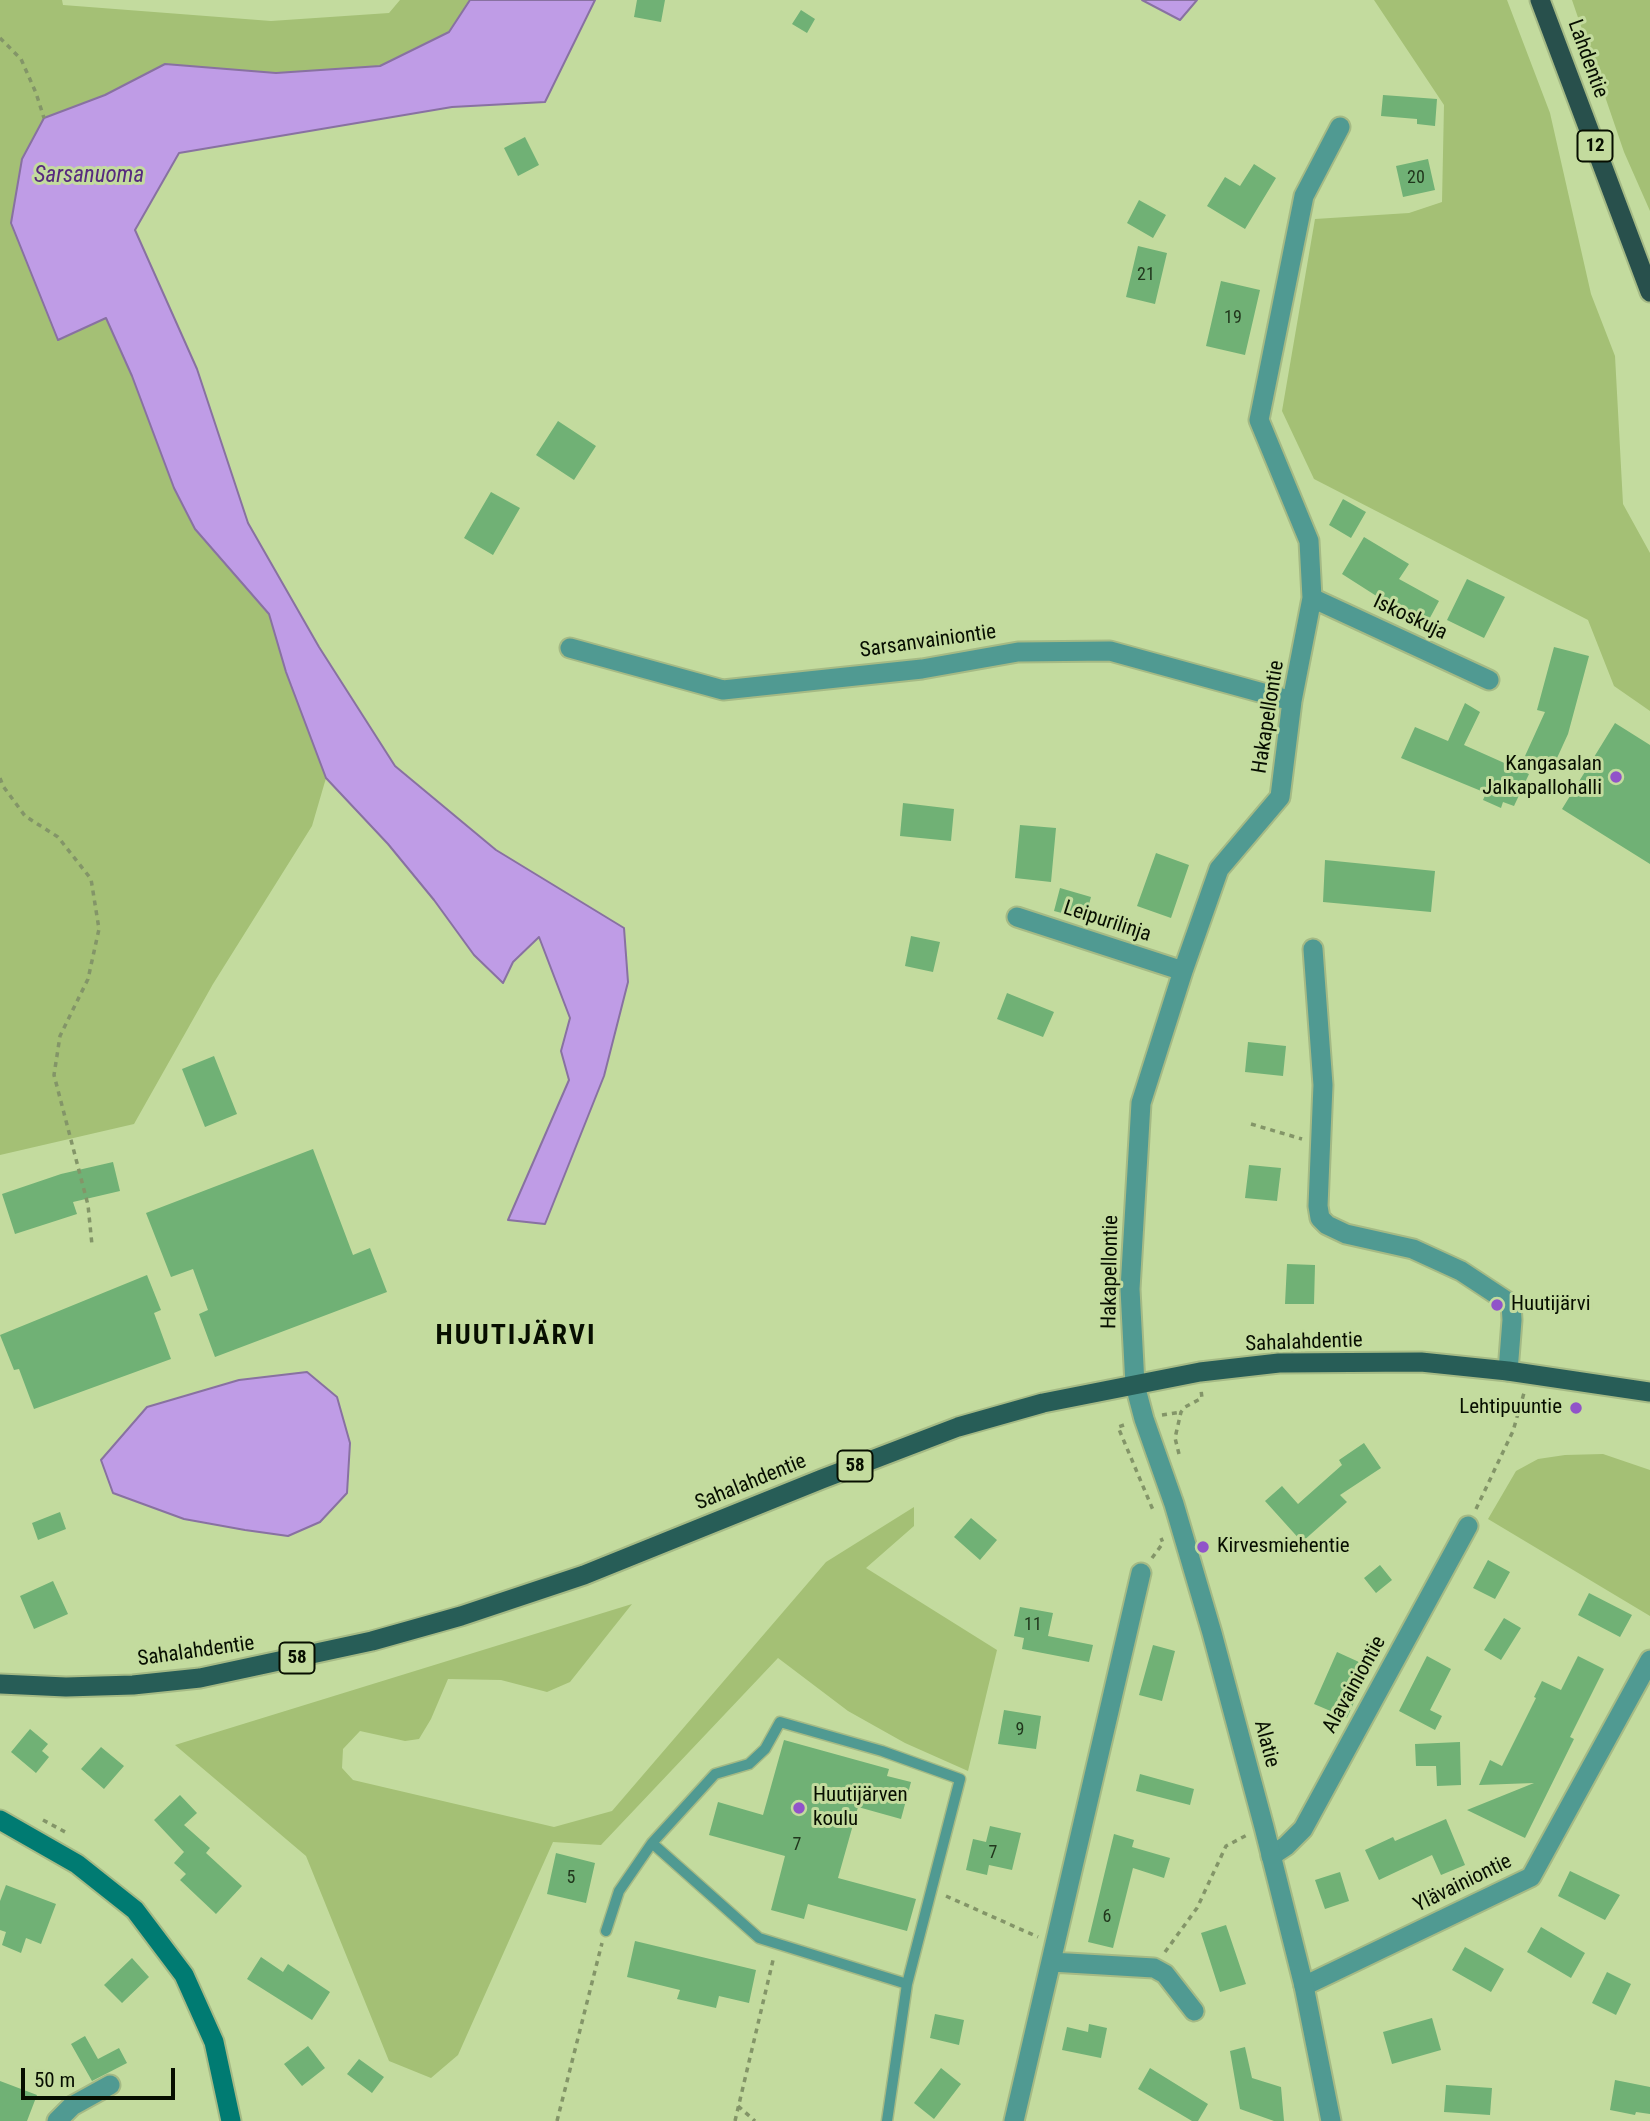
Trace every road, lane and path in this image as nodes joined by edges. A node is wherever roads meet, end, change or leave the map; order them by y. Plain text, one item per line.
1 (1540, 0) edge
2 (0, 38) edge
3 (44, 118) dead end
4 (1340, 128) dead end
5 (1650, 292) edge
6 (1312, 598) junction
7 (570, 649) dead end
8 (1489, 680) dead end
9 (1292, 701) junction
10 (0, 778) edge
11 (1017, 917) dead end
12 (1313, 949) dead end
13 (1182, 971) junction
14 (1251, 1124) dead end
15 (1320, 1145) junction
16 (92, 1245) dead end
17 (1508, 1371) junction
18 (1529, 1374) junction
19 (1135, 1385) junction
20 (1650, 1392) edge
21 (1468, 1526) joint
22 (1141, 1573) dead end
23 (1650, 1660) edge
24 (0, 1684) edge
25 (0, 1820) edge
26 (1264, 1827) junction
27 (652, 1843) junction
28 (1271, 1856) junction
29 (931, 1889) junction
30 (606, 1931) joint
31 (777, 1945) junction
32 (1054, 1954) junction
33 (1154, 1968) junction
34 (907, 1984) junction
35 (1304, 1986) junction
36 (1194, 2011) dead end
37 (110, 2085) dead end
38 (738, 2106) junction
39 (57, 2121) edge
40 (231, 2121) edge
41 (556, 2121) edge
42 (735, 2121) edge
43 (755, 2121) edge
44 (887, 2121) edge
45 (1014, 2121) edge
46 (1331, 2121) edge

1 - 5 highway, Lahdentie / 12
2 - 3 path
4 - 6 street, Hakapellontie
6 - 8 street, Iskoskuja
6 - 9 street, Hakapellontie
7 - 9 street, Sarsanvainiontie
9 - 13 street, Hakapellontie
10 - 16 path
11 - 13 street, Leipurilinja
12 - 15 street
13 - 19 street, Hakapellontie
14 - 15 path
15 - 17 street
17 - 18 main road, Sahalahdentie / 58
17 - 19 main road, Sahalahdentie / 58
18 - 20 main road, Sahalahdentie / 58
18 - 21 path
19 - 24 main road, Sahalahdentie / 58
19 - 26 street, Alatie
21 - 28 street, Alavainiontie
22 - 32 street
23 - 35 street, Ylävainiontie
25 - 40 main road
26 - 28 street, Alatie
26 - 33 path
27 - 29 lane
27 - 30 lane
27 - 31 lane
28 - 35 street, Alatie
29 - 32 path
29 - 34 lane
30 - 41 path
31 - 34 lane
31 - 38 path
32 - 33 street
32 - 45 street
33 - 36 street
34 - 44 lane
35 - 46 street, Alatie
37 - 39 street
38 - 42 path
38 - 43 path

